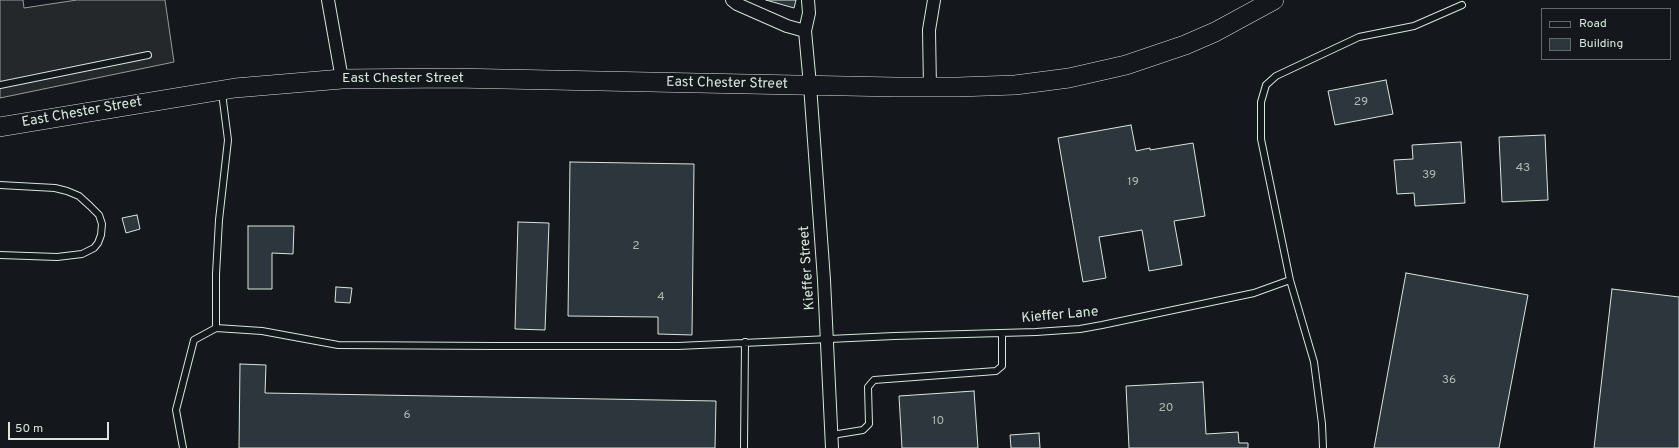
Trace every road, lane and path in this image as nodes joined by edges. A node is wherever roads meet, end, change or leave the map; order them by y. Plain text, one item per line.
1 (328, 0) edge
2 (732, 0) edge
3 (808, 0) edge
4 (934, 0) edge
5 (1274, 0) edge
6 (1462, 5) dead end
7 (805, 31) junction
8 (148, 55) dead end
9 (342, 78) junction
10 (0, 85) edge
11 (810, 86) junction
12 (930, 88) junction
13 (222, 90) junction
14 (0, 127) edge
15 (0, 185) edge
16 (0, 255) edge
17 (1290, 280) junction
18 (216, 328) junction
19 (1002, 333) junction
20 (827, 339) junction
21 (745, 342) junction
22 (832, 434) junction
23 (183, 448) edge
24 (744, 448) edge
25 (832, 448) edge
26 (1323, 448) edge

1 - 9 street
2 - 7 street
3 - 7 street, Kieffer Street
4 - 12 street
5 - 12 main road, East Chester Street
6 - 17 lane
7 - 11 street, Kieffer Street
8 - 10 lane
9 - 11 main road, East Chester Street
9 - 13 main road, East Chester Street
11 - 12 main road, East Chester Street
11 - 20 street, Kieffer Street
13 - 14 main road, East Chester Street
13 - 18 lane
15 - 16 lane
17 - 19 lane, Kieffer Lane
17 - 26 lane
18 - 21 lane, Kieffer Lane
18 - 23 lane
19 - 20 lane, Kieffer Lane
19 - 22 lane
20 - 21 lane, Kieffer Lane
20 - 22 street, Kieffer Street
21 - 24 lane
22 - 25 street, Kieffer Street

